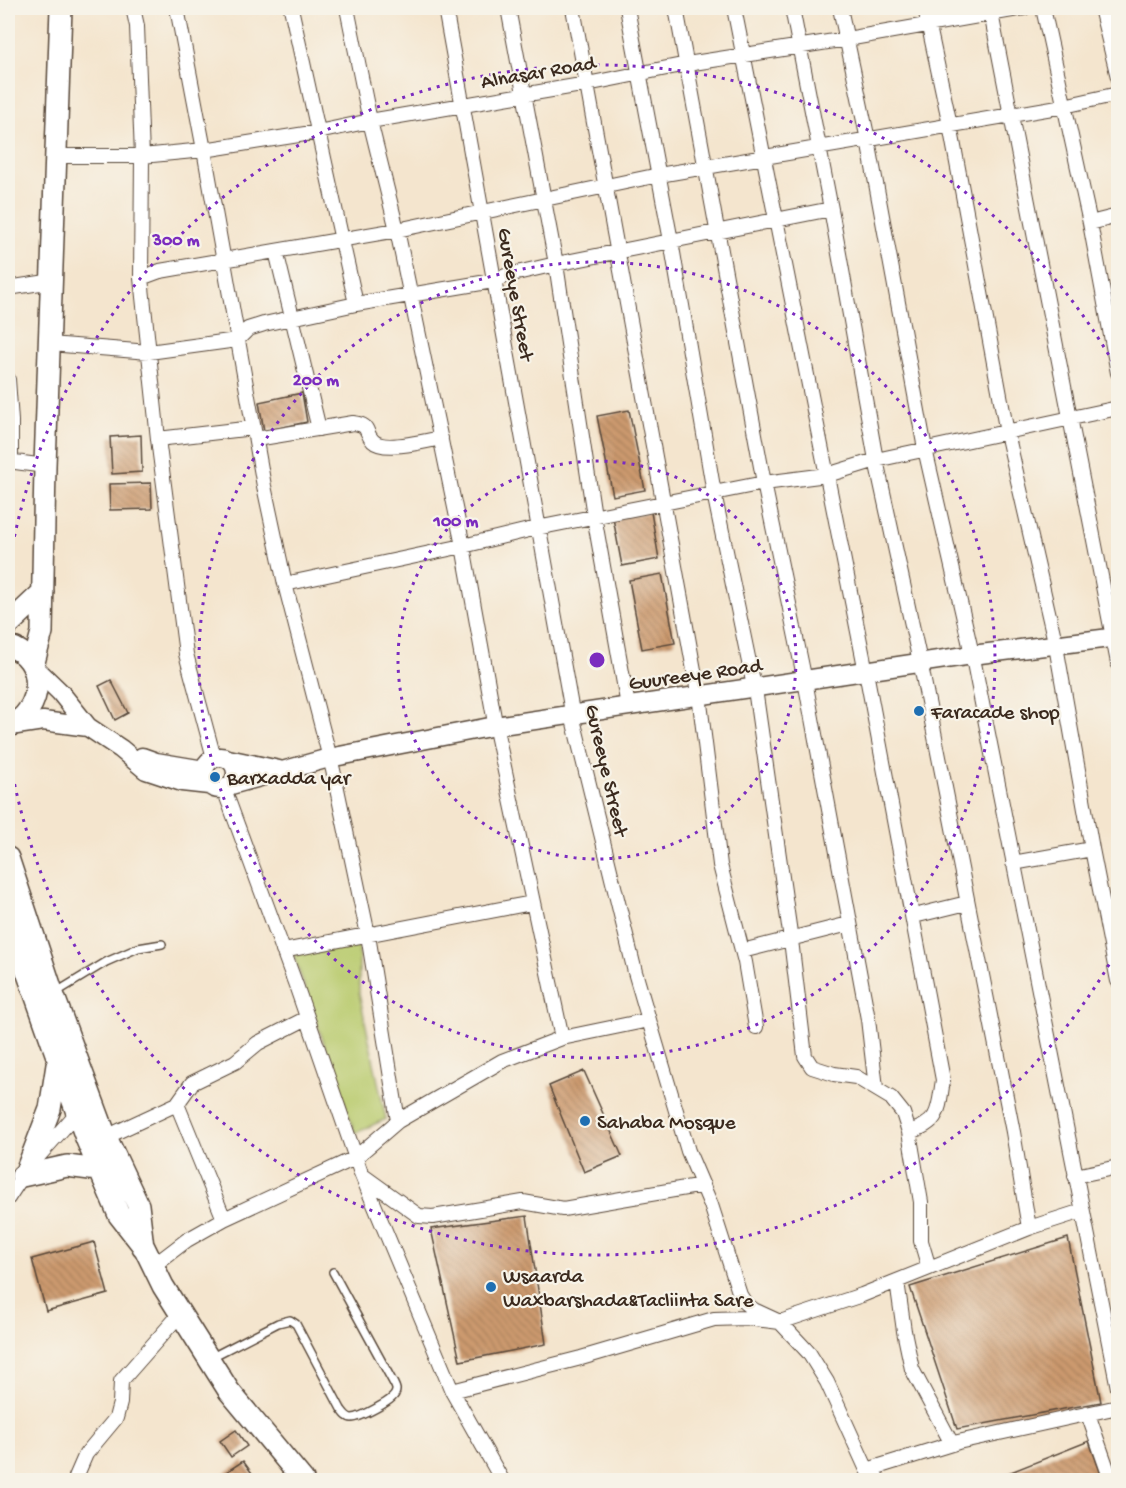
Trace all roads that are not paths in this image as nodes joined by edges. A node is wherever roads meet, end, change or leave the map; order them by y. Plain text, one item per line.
1 (61, 8) edge
2 (133, 8) edge
3 (177, 8) edge
4 (291, 8) edge
5 (347, 8) edge
6 (445, 8) edge
7 (508, 8) edge
8 (573, 8) edge
9 (627, 8) edge
10 (676, 8) edge
11 (734, 8) edge
12 (792, 8) edge
13 (840, 8) edge
14 (925, 8) edge
15 (1024, 8) edge
16 (1042, 8) edge
17 (1101, 8) edge
18 (990, 10) edge
19 (929, 24) junction
20 (847, 39) junction
21 (800, 47) junction
22 (743, 56) junction
23 (687, 64) junction
24 (641, 73) junction
25 (1119, 76) edge
26 (587, 84) junction
27 (523, 94) junction
28 (1119, 94) edge
29 (462, 106) junction
30 (1064, 106) junction
31 (1011, 114) junction
32 (370, 122) junction
33 (950, 125) junction
34 (318, 132) junction
35 (868, 140) junction
36 (819, 148) junction
37 (204, 150) junction
38 (57, 156) junction
39 (142, 156) junction
40 (763, 158) junction
41 (704, 167) junction
42 (659, 175) junction
43 (605, 186) junction
44 (543, 200) junction
45 (831, 209) junction
46 (481, 212) junction
47 (1119, 216) edge
48 (776, 220) junction
49 (1090, 223) junction
50 (397, 230) junction
51 (717, 231) junction
52 (342, 240) junction
53 (671, 241) junction
54 (276, 251) junction
55 (617, 251) junction
56 (223, 260) junction
57 (556, 264) junction
58 (141, 278) junction
59 (53, 280) junction
60 (494, 281) junction
61 (8, 288) edge
62 (411, 295) junction
63 (356, 304) junction
64 (291, 318) junction
65 (237, 340) junction
66 (50, 344) junction
67 (149, 352) junction
68 (1119, 373) edge
69 (8, 379) edge
70 (1119, 408) edge
71 (1069, 418) junction
72 (319, 429) junction
73 (1006, 433) junction
74 (254, 434) junction
75 (441, 438) junction
76 (158, 439) junction
77 (925, 450) junction
78 (876, 460) junction
79 (9, 461) edge
80 (45, 466) junction
81 (827, 475) junction
82 (764, 483) junction
83 (714, 493) junction
84 (663, 503) junction
85 (594, 516) junction
86 (537, 528) junction
87 (463, 546) junction
88 (285, 584) junction
89 (42, 592) junction
90 (8, 625) edge
91 (1116, 638) edge
92 (8, 646) edge
93 (1056, 646) junction
94 (972, 655) junction
95 (920, 663) junction
96 (1119, 663) edge
97 (33, 666) junction
98 (866, 671) junction
99 (804, 680) junction
100 (755, 687) junction
101 (699, 695) junction
102 (628, 706) junction
103 (572, 714) junction
104 (9, 726) edge
105 (495, 726) junction
106 (88, 728) junction
107 (330, 758) junction
108 (281, 770) junction
109 (218, 775) junction
110 (1092, 849) junction
111 (8, 858) edge
112 (1013, 863) junction
113 (532, 903) junction
114 (967, 903) junction
115 (914, 916) junction
116 (8, 918) edge
117 (849, 924) junction
118 (368, 935) junction
119 (791, 940) junction
120 (162, 945) dead end
121 (283, 951) junction
122 (742, 951) junction
123 (1119, 981) edge
124 (52, 994) junction
125 (307, 1018) junction
126 (649, 1020) junction
127 (756, 1027) dead end
128 (562, 1038) junction
129 (58, 1061) junction
130 (876, 1088) junction
131 (177, 1104) junction
132 (86, 1109) junction
133 (398, 1120) junction
134 (909, 1132) junction
135 (106, 1137) junction
136 (355, 1158) junction
137 (1119, 1167) edge
138 (98, 1170) junction
139 (24, 1173) junction
140 (361, 1173) junction
141 (1075, 1176) junction
142 (703, 1185) junction
143 (8, 1197) edge
144 (1082, 1211) junction
145 (224, 1219) junction
146 (1029, 1228) junction
147 (148, 1257) junction
148 (930, 1268) junction
149 (333, 1272) dead end
150 (897, 1281) junction
151 (180, 1314) junction
152 (780, 1322) junction
153 (208, 1359) junction
154 (1119, 1388) edge
155 (452, 1391) junction
156 (1119, 1407) edge
157 (1088, 1414) junction
158 (952, 1444) junction
159 (867, 1470) junction
160 (77, 1480) edge
161 (303, 1480) edge
162 (502, 1480) edge
163 (879, 1480) edge
164 (1112, 1480) edge

1 - 38 main road
2 - 39 street
3 - 37 street
4 - 34 street
5 - 32 street
6 - 29 street, Gureeye Street
7 - 27 street
8 - 26 street
9 - 24 street
10 - 23 street
11 - 22 street
12 - 21 street
13 - 20 street
14 - 19 street
15 - 18 street, Alnasar Road
16 - 30 street
17 - 25 street
18 - 19 street, Alnasar Road
18 - 31 street
19 - 20 street, Alnasar Road
19 - 33 street
20 - 21 street, Alnasar Road
20 - 35 street
21 - 22 street, Alnasar Road
21 - 36 street
22 - 23 street, Alnasar Road
22 - 40 street
23 - 24 street, Alnasar Road
23 - 41 street
24 - 26 street, Alnasar Road
24 - 42 street
26 - 27 street, Alnasar Road
26 - 43 street
27 - 29 street, Alnasar Road
27 - 44 street
28 - 30 street
29 - 32 street, Alnasar Road
29 - 46 street, Gureeye Street
30 - 31 street
30 - 49 street
31 - 33 street
31 - 71 street
32 - 34 street, Alnasar Road
32 - 50 street
33 - 35 street
33 - 73 street
34 - 37 street, Alnasar Road
34 - 52 street
35 - 36 street
35 - 77 street
36 - 40 street
36 - 45 street
37 - 39 street, Alnasar Road
37 - 56 street
38 - 39 street, Alnasar Road
38 - 59 main road
39 - 58 street
40 - 41 street
40 - 48 street
41 - 42 street
41 - 51 street
42 - 43 street
42 - 53 street
43 - 44 street
43 - 55 street
44 - 46 street
44 - 57 street
45 - 48 street
45 - 78 street
46 - 50 street
46 - 60 street, Gureeye Street
47 - 49 street
48 - 51 street
48 - 81 street
49 - 68 street
50 - 52 street
50 - 62 street
51 - 53 street
51 - 82 street
52 - 54 street
52 - 63 street
53 - 55 street
53 - 83 street
54 - 56 street
54 - 64 street
55 - 57 street
55 - 84 street
56 - 58 street
56 - 65 street
57 - 60 street
57 - 85 street
58 - 67 street
59 - 61 street
59 - 66 main road
60 - 62 street
60 - 86 street, Gureeye Street
62 - 63 street
62 - 75 street
63 - 64 street
64 - 65 street
64 - 72 street
65 - 67 street
65 - 74 street
66 - 67 street
66 - 80 main road
67 - 76 street
69 - 79 street
70 - 71 street
71 - 73 street
71 - 91 street
72 - 74 street
72 - 75 street
73 - 77 street
73 - 93 street
74 - 76 street
74 - 88 street
75 - 87 street
76 - 109 street
77 - 78 street
77 - 94 street
78 - 81 street
78 - 95 street
79 - 80 street
80 - 89 main road
81 - 82 street
81 - 98 street
82 - 83 street
82 - 99 street
83 - 84 street
83 - 100 street
84 - 85 street
84 - 101 street
85 - 86 street
85 - 102 street
86 - 87 street
86 - 103 street, Gureeye Street
87 - 88 street
87 - 105 street
88 - 107 street
89 - 90 main road
89 - 97 main road
91 - 93 street, Guureeye Road
91 - 96 street
92 - 97 main road
93 - 94 street, Guureeye Road
93 - 110 street
94 - 95 street, Guureeye Road
94 - 112 street
95 - 98 street, Guureeye Road
95 - 114 street
97 - 104 main road
97 - 106 street
98 - 99 street, Guureeye Road
98 - 115 street
99 - 100 street, Guureeye Road
99 - 117 street
100 - 101 street, Guureeye Road
100 - 119 street
101 - 102 street, Guureeye Road
101 - 122 street
102 - 103 street, Guureeye Road
103 - 105 street, Guureeye Road
103 - 126 street, Gureeye Street
104 - 106 street
105 - 107 street, Guureeye Road
105 - 113 street
106 - 109 street
107 - 108 street, Guureeye Road
107 - 118 street
108 - 109 street
108 - 109 street, Guureeye Road
109 - 121 street
110 - 112 street
110 - 123 street
111 - 124 main road
112 - 141 street
113 - 118 street
113 - 128 street
114 - 115 street
114 - 146 street
115 - 134 street
116 - 129 main road
117 - 119 street
117 - 130 street
118 - 121 street
118 - 133 street
119 - 122 street
119 - 130 street
120 - 124 lane
121 - 125 street
122 - 127 street
124 - 132 main road
125 - 131 street
125 - 136 street
126 - 128 street
126 - 142 street, Gureeye Street
128 - 133 street
129 - 132 main road
129 - 139 main road
130 - 134 street
131 - 135 street
131 - 145 street
132 - 135 main road
132 - 138 main road
132 - 139 street
133 - 136 street
134 - 148 street
135 - 147 main road
136 - 140 street
136 - 145 street
137 - 141 street
138 - 139 main road
138 - 147 main road
139 - 143 street
140 - 142 street
140 - 155 street
141 - 144 street
142 - 152 street, Gureeye Street
144 - 146 street
144 - 154 street
145 - 147 street
146 - 148 street
147 - 151 main road
148 - 150 street
149 - 153 lane
150 - 152 street
150 - 158 street
151 - 153 main road
151 - 160 street
152 - 155 street
152 - 159 street, Gureeye Street
153 - 161 main road
155 - 162 street
156 - 157 street
157 - 158 street
157 - 164 street
158 - 159 street
159 - 163 street, Gureeye Street

